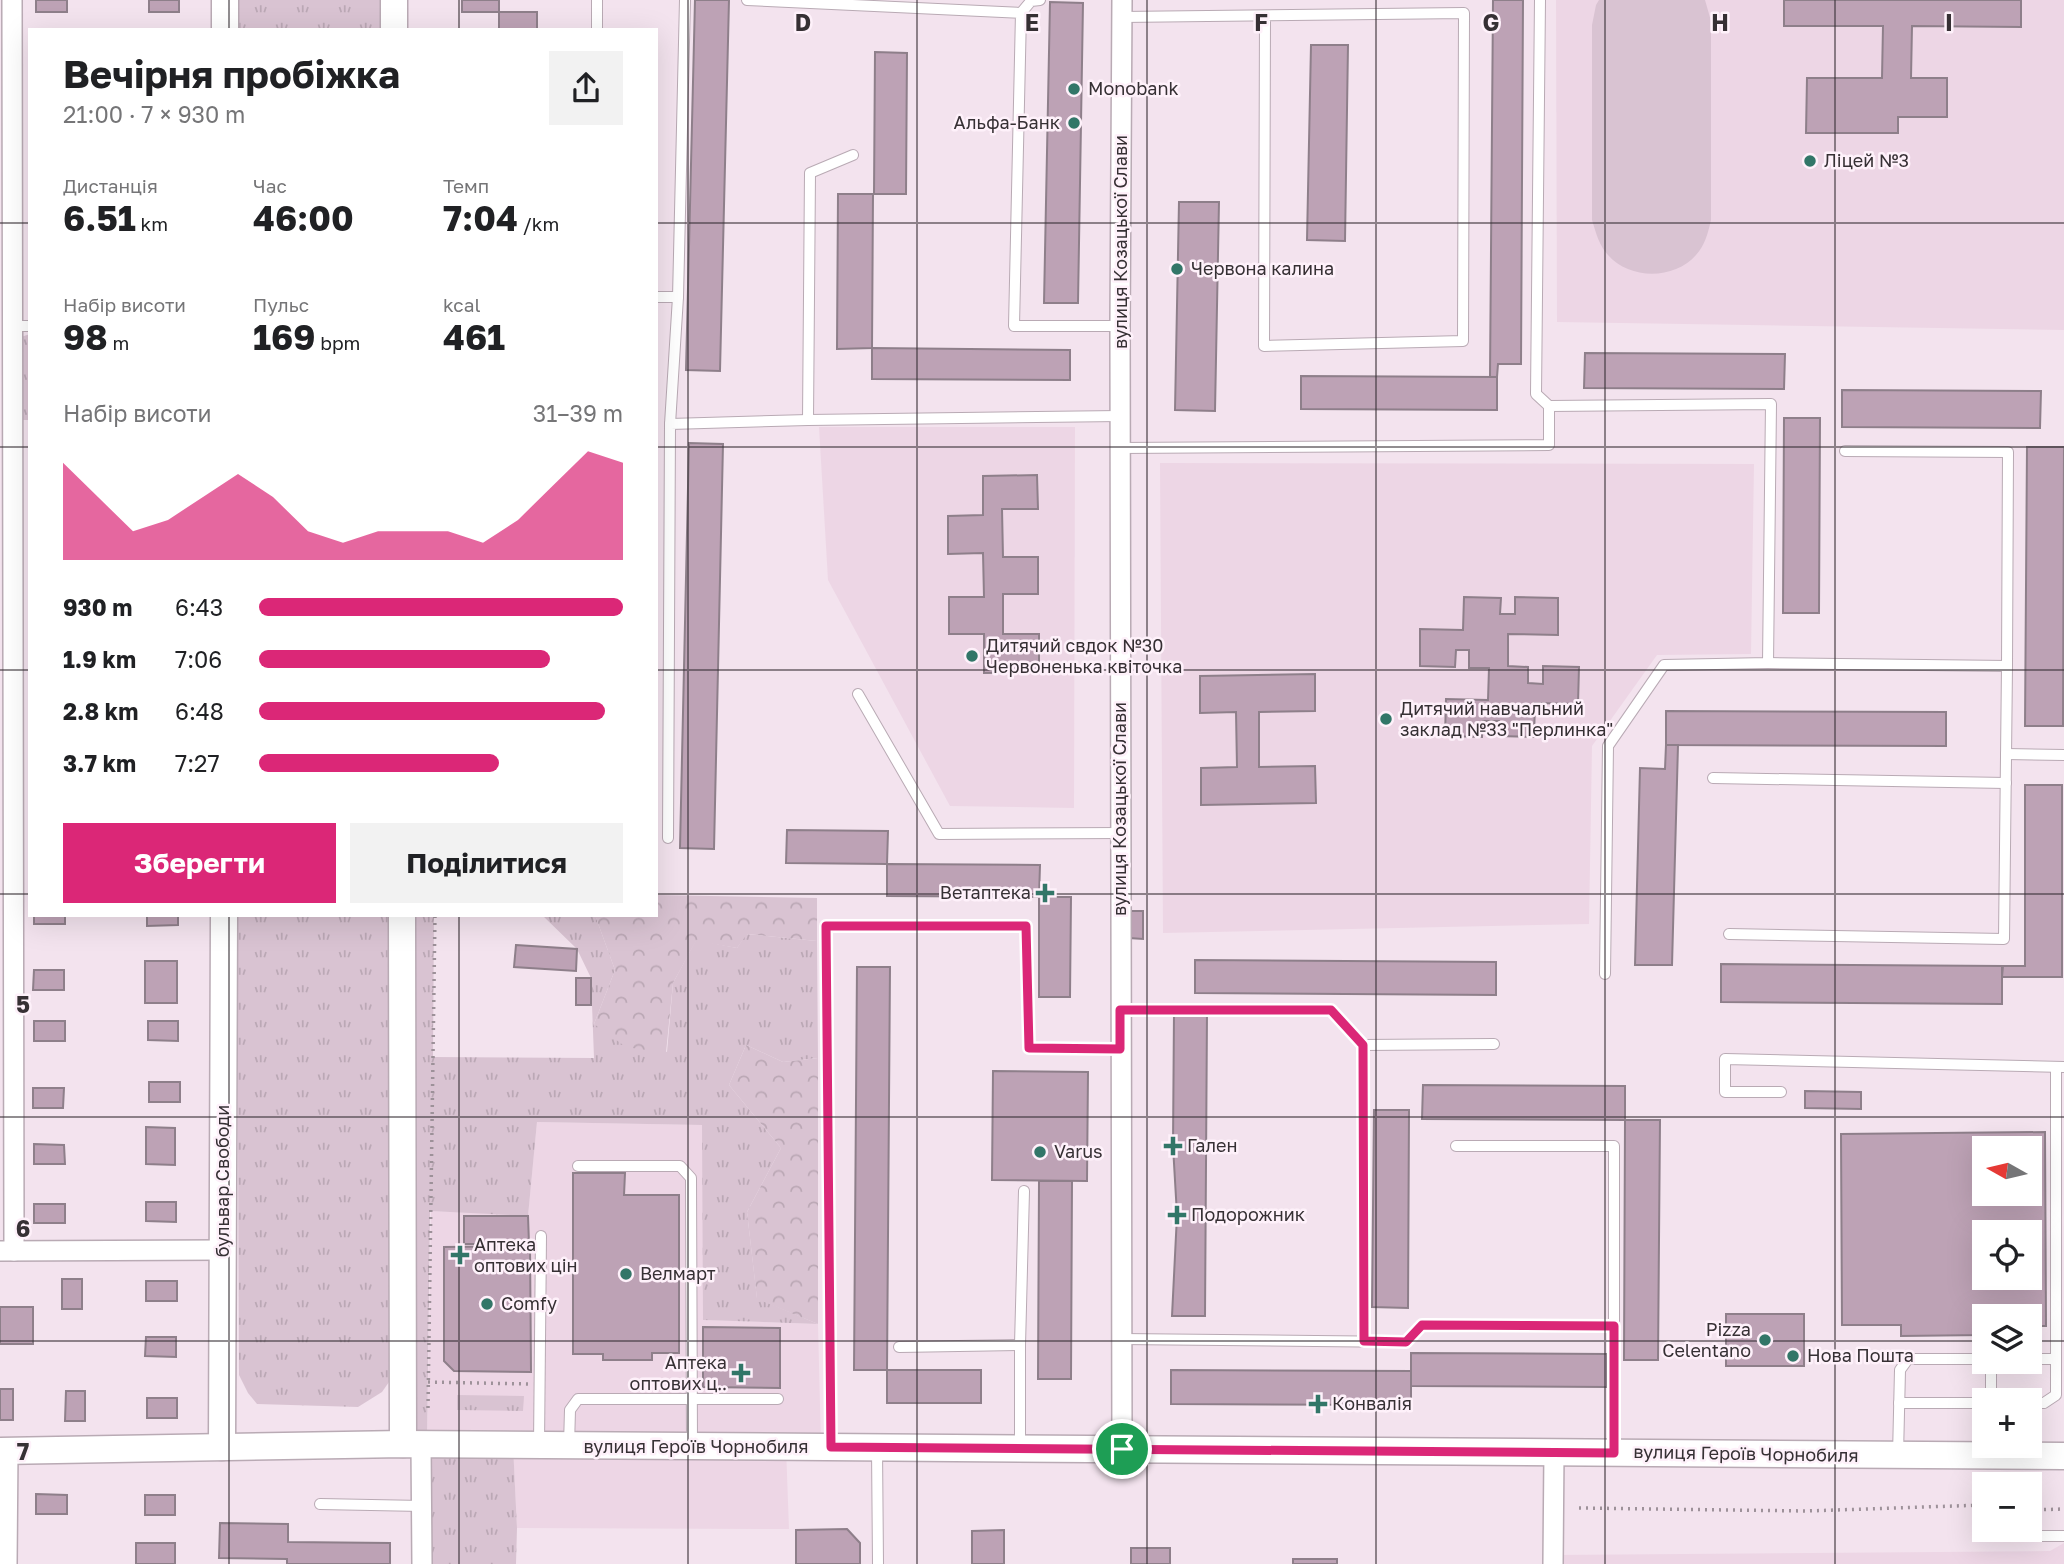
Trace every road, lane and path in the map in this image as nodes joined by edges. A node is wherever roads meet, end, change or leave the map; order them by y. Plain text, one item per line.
1 (12, 0) edge
2 (225, 0) edge
3 (394, 0) edge
4 (597, 0) edge
5 (685, 0) edge
6 (747, 0) edge
7 (1040, 0) edge
8 (1540, 0) edge
9 (1122, 9) edge
10 (1021, 13) junction
11 (1265, 16) junction
12 (225, 28) edge
13 (394, 28) edge
14 (597, 28) edge
15 (853, 155) dead end
16 (658, 297) edge
17 (678, 297) junction
18 (21, 326) edge
19 (1120, 326) junction
20 (6, 406) edge
21 (1549, 407) junction
22 (1120, 416) junction
23 (808, 421) junction
24 (670, 425) junction
25 (1121, 448) junction
26 (1845, 452) dead end
27 (1768, 663) junction
28 (2007, 666) junction
29 (858, 694) dead end
30 (2006, 754) junction
31 (2064, 755) edge
32 (1713, 778) dead end
33 (2006, 783) junction
34 (1121, 833) junction
35 (668, 838) dead end
36 (224, 917) edge
37 (402, 917) edge
38 (435, 917) edge
39 (1729, 934) dead end
40 (1605, 974) dead end
41 (1120, 1010) junction
42 (1494, 1044) dead end
43 (1363, 1045) junction
44 (1120, 1049) junction
45 (2060, 1067) edge
46 (1781, 1092) dead end
47 (1456, 1146) dead end
48 (578, 1166) dead end
49 (1024, 1191) dead end
50 (541, 1236) dead end
51 (222, 1250) junction
52 (7, 1251) edge
53 (1614, 1326) junction
54 (1121, 1339) junction
55 (1364, 1341) junction
56 (1020, 1345) junction
57 (899, 1347) dead end
58 (1972, 1359) edge
59 (2042, 1359) edge
60 (2056, 1359) junction
61 (428, 1382) junction
62 (535, 1390) dead end
63 (778, 1399) dead end
64 (1899, 1403) junction
65 (1972, 1403) edge
66 (2042, 1403) edge
67 (417, 1445) junction
68 (539, 1446) junction
69 (569, 1446) junction
70 (222, 1447) junction
71 (692, 1447) junction
72 (831, 1447) junction
73 (877, 1448) junction
74 (1020, 1449) junction
75 (1122, 1449) junction
76 (4, 1451) edge
77 (1554, 1452) junction
78 (1972, 1452) edge
79 (1614, 1453) junction
80 (2042, 1454) edge
81 (1898, 1455) junction
82 (2064, 1456) edge
83 (320, 1504) dead end
84 (1972, 1505) edge
85 (422, 1506) junction
86 (1579, 1508) dead end
87 (2064, 1509) edge
88 (2042, 1510) edge
89 (2042, 1536) edge
90 (2064, 1536) edge
91 (7, 1564) edge
92 (422, 1564) edge
93 (878, 1564) edge
94 (1553, 1564) edge

1 - 18 street
2 - 12 street
3 - 13 street
4 - 14 lane
5 - 17 lane
6 - 10 lane
7 - 10 lane
8 - 21 lane
9 - 11 lane
9 - 19 street, вулиця Козацької Слави
10 - 19 lane
11 - 11 lane
15 - 23 lane
16 - 17 lane
17 - 24 lane
18 - 20 street
19 - 22 street, вулиця Козацької Слави
20 - 52 street
21 - 25 lane
21 - 27 lane
22 - 23 lane
22 - 25 street, вулиця Козацької Слави
23 - 24 lane
24 - 35 lane
25 - 34 street, вулиця Козацької Слави
26 - 28 lane
27 - 28 lane
27 - 40 lane
28 - 30 lane
29 - 34 lane
30 - 31 lane
30 - 33 lane
32 - 33 lane
33 - 39 lane
34 - 41 street, вулиця Козацької Слави
36 - 51 street, бульвар Свободи
37 - 67 street
38 - 61 path
41 - 43 lane
41 - 44 street, вулиця Козацької Слави
42 - 43 lane
43 - 55 lane
44 - 54 street, вулиця Козацької Слави
44 - 72 lane
45 - 46 lane
45 - 60 lane
47 - 53 lane
48 - 71 lane
49 - 56 lane
50 - 68 lane
51 - 52 street
51 - 70 street, бульвар Свободи
53 - 55 lane
53 - 79 lane
54 - 55 lane
54 - 75 street, вулиця Козацької Слави
56 - 57 lane
56 - 74 lane
58 - 64 lane
59 - 60 lane
60 - 66 lane
61 - 62 path
61 - 67 path
63 - 69 lane
64 - 65 lane
64 - 81 lane
67 - 68 street, вулиця Героїв Чорнобиля
67 - 70 street, вулиця Героїв Чорнобиля
67 - 85 street
68 - 69 street, вулиця Героїв Чорнобиля
69 - 71 street, вулиця Героїв Чорнобиля
70 - 76 street, вулиця Героїв Чорнобиля
71 - 72 street, вулиця Героїв Чорнобиля
72 - 73 street, вулиця Героїв Чорнобиля
73 - 74 street, вулиця Героїв Чорнобиля
73 - 93 lane
74 - 75 street, вулиця Героїв Чорнобиля
75 - 77 street, вулиця Героїв Чорнобиля
76 - 91 street
77 - 79 street, вулиця Героїв Чорнобиля
77 - 94 street
78 - 81 street, вулиця Героїв Чорнобиля
79 - 81 street, вулиця Героїв Чорнобиля
80 - 82 street, вулиця Героїв Чорнобиля
83 - 85 lane
84 - 86 path
85 - 92 street
87 - 88 path
89 - 90 lane

